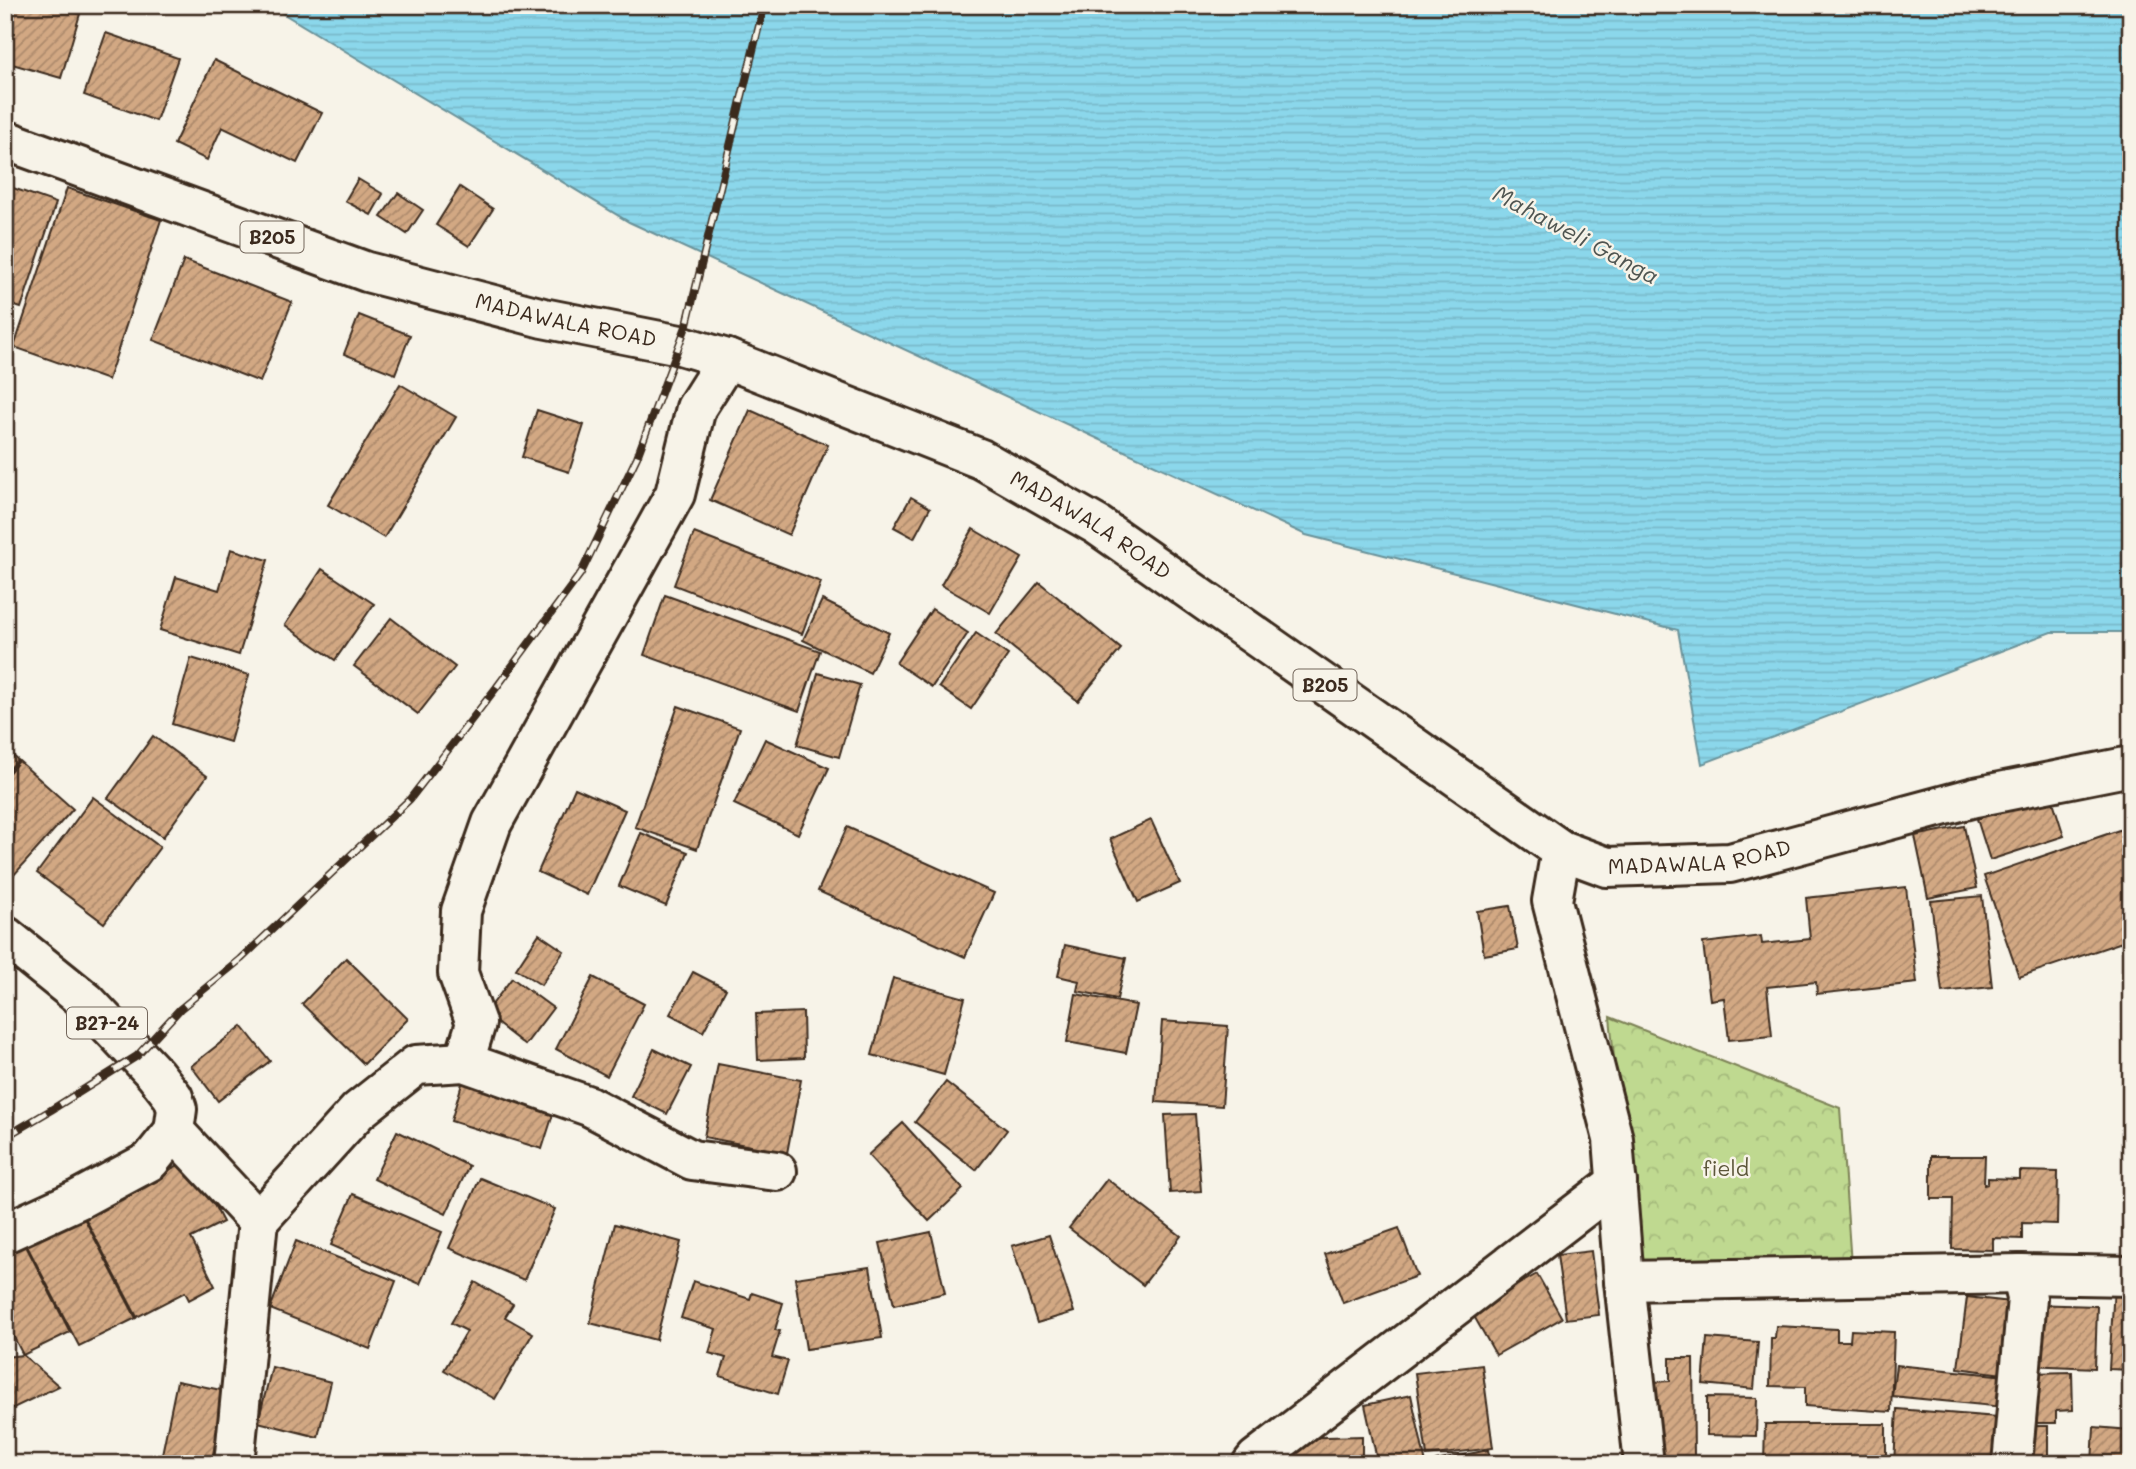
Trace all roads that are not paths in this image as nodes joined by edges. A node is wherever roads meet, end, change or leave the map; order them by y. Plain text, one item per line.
1 (5, 140) edge
2 (727, 359) junction
3 (2131, 766) edge
4 (1561, 850) junction
5 (5, 936) edge
6 (464, 1062) junction
7 (174, 1131) junction
8 (777, 1171) dead end
9 (1617, 1182) junction
10 (258, 1221) junction
11 (5, 1233) edge
12 (2021, 1274) junction
13 (2131, 1276) edge
14 (1624, 1281) junction
15 (234, 1464) edge
16 (1252, 1464) edge
17 (1644, 1464) edge
18 (2012, 1464) edge

1 - 2 street, MADAWALA ROAD / B205
2 - 4 street, MADAWALA ROAD / B205
2 - 6 street
3 - 4 street, MADAWALA ROAD / B205
4 - 9 street
5 - 7 street, B27-24
6 - 8 street
6 - 10 street
7 - 10 street
7 - 11 street
9 - 14 street
9 - 16 street
10 - 15 street
12 - 13 street
12 - 14 street
12 - 18 street
14 - 17 street

